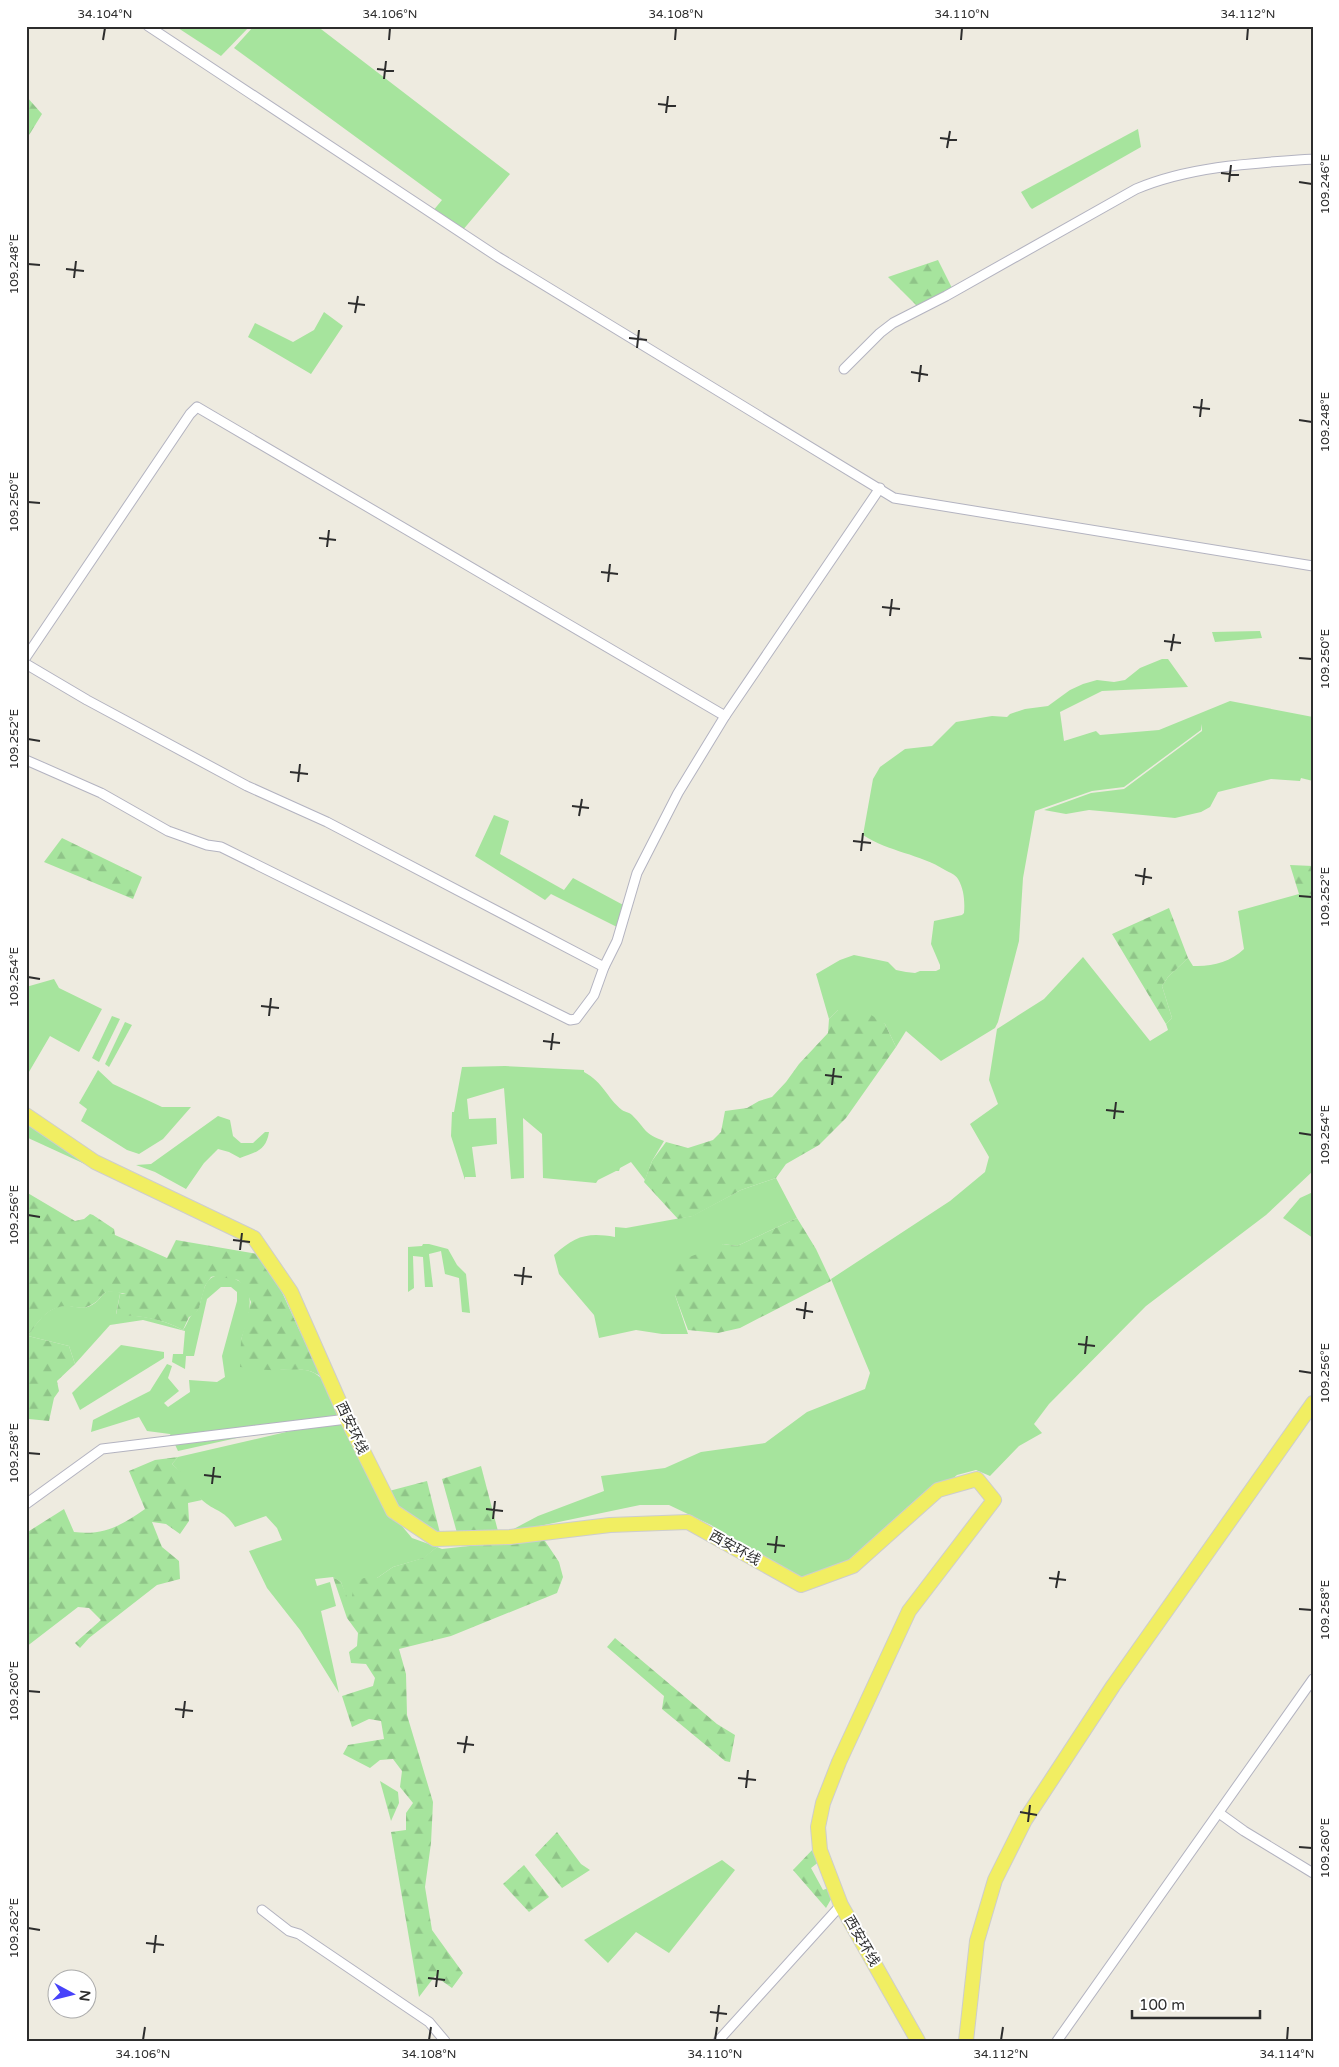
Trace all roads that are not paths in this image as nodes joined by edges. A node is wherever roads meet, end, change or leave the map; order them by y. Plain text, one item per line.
1 (148, 26) edge
2 (1313, 159) edge
3 (844, 369) dead end
4 (880, 488) junction
5 (1313, 566) edge
6 (26, 657) edge
7 (26, 664) edge
8 (725, 716) junction
9 (26, 760) edge
10 (604, 967) junction
11 (26, 1115) edge
12 (1313, 1403) edge
13 (347, 1419) junction
14 (26, 1504) edge
15 (1313, 1679) edge
16 (1219, 1813) junction
17 (1313, 1873) edge
18 (841, 1905) junction
19 (262, 1910) dead end
20 (964, 2038) edge
21 (445, 2041) edge
22 (718, 2041) edge
23 (918, 2041) edge
24 (1057, 2041) edge

1 - 4 street
2 - 3 street
4 - 5 street
4 - 8 street
6 - 8 street
7 - 10 street
8 - 10 street
9 - 10 street
11 - 13 main road, 西安环线
12 - 20 main road
13 - 14 street
13 - 18 main road, 西安环线
15 - 16 street
16 - 17 street
16 - 24 street
18 - 22 street
18 - 23 main road, 西安环线
19 - 21 street

